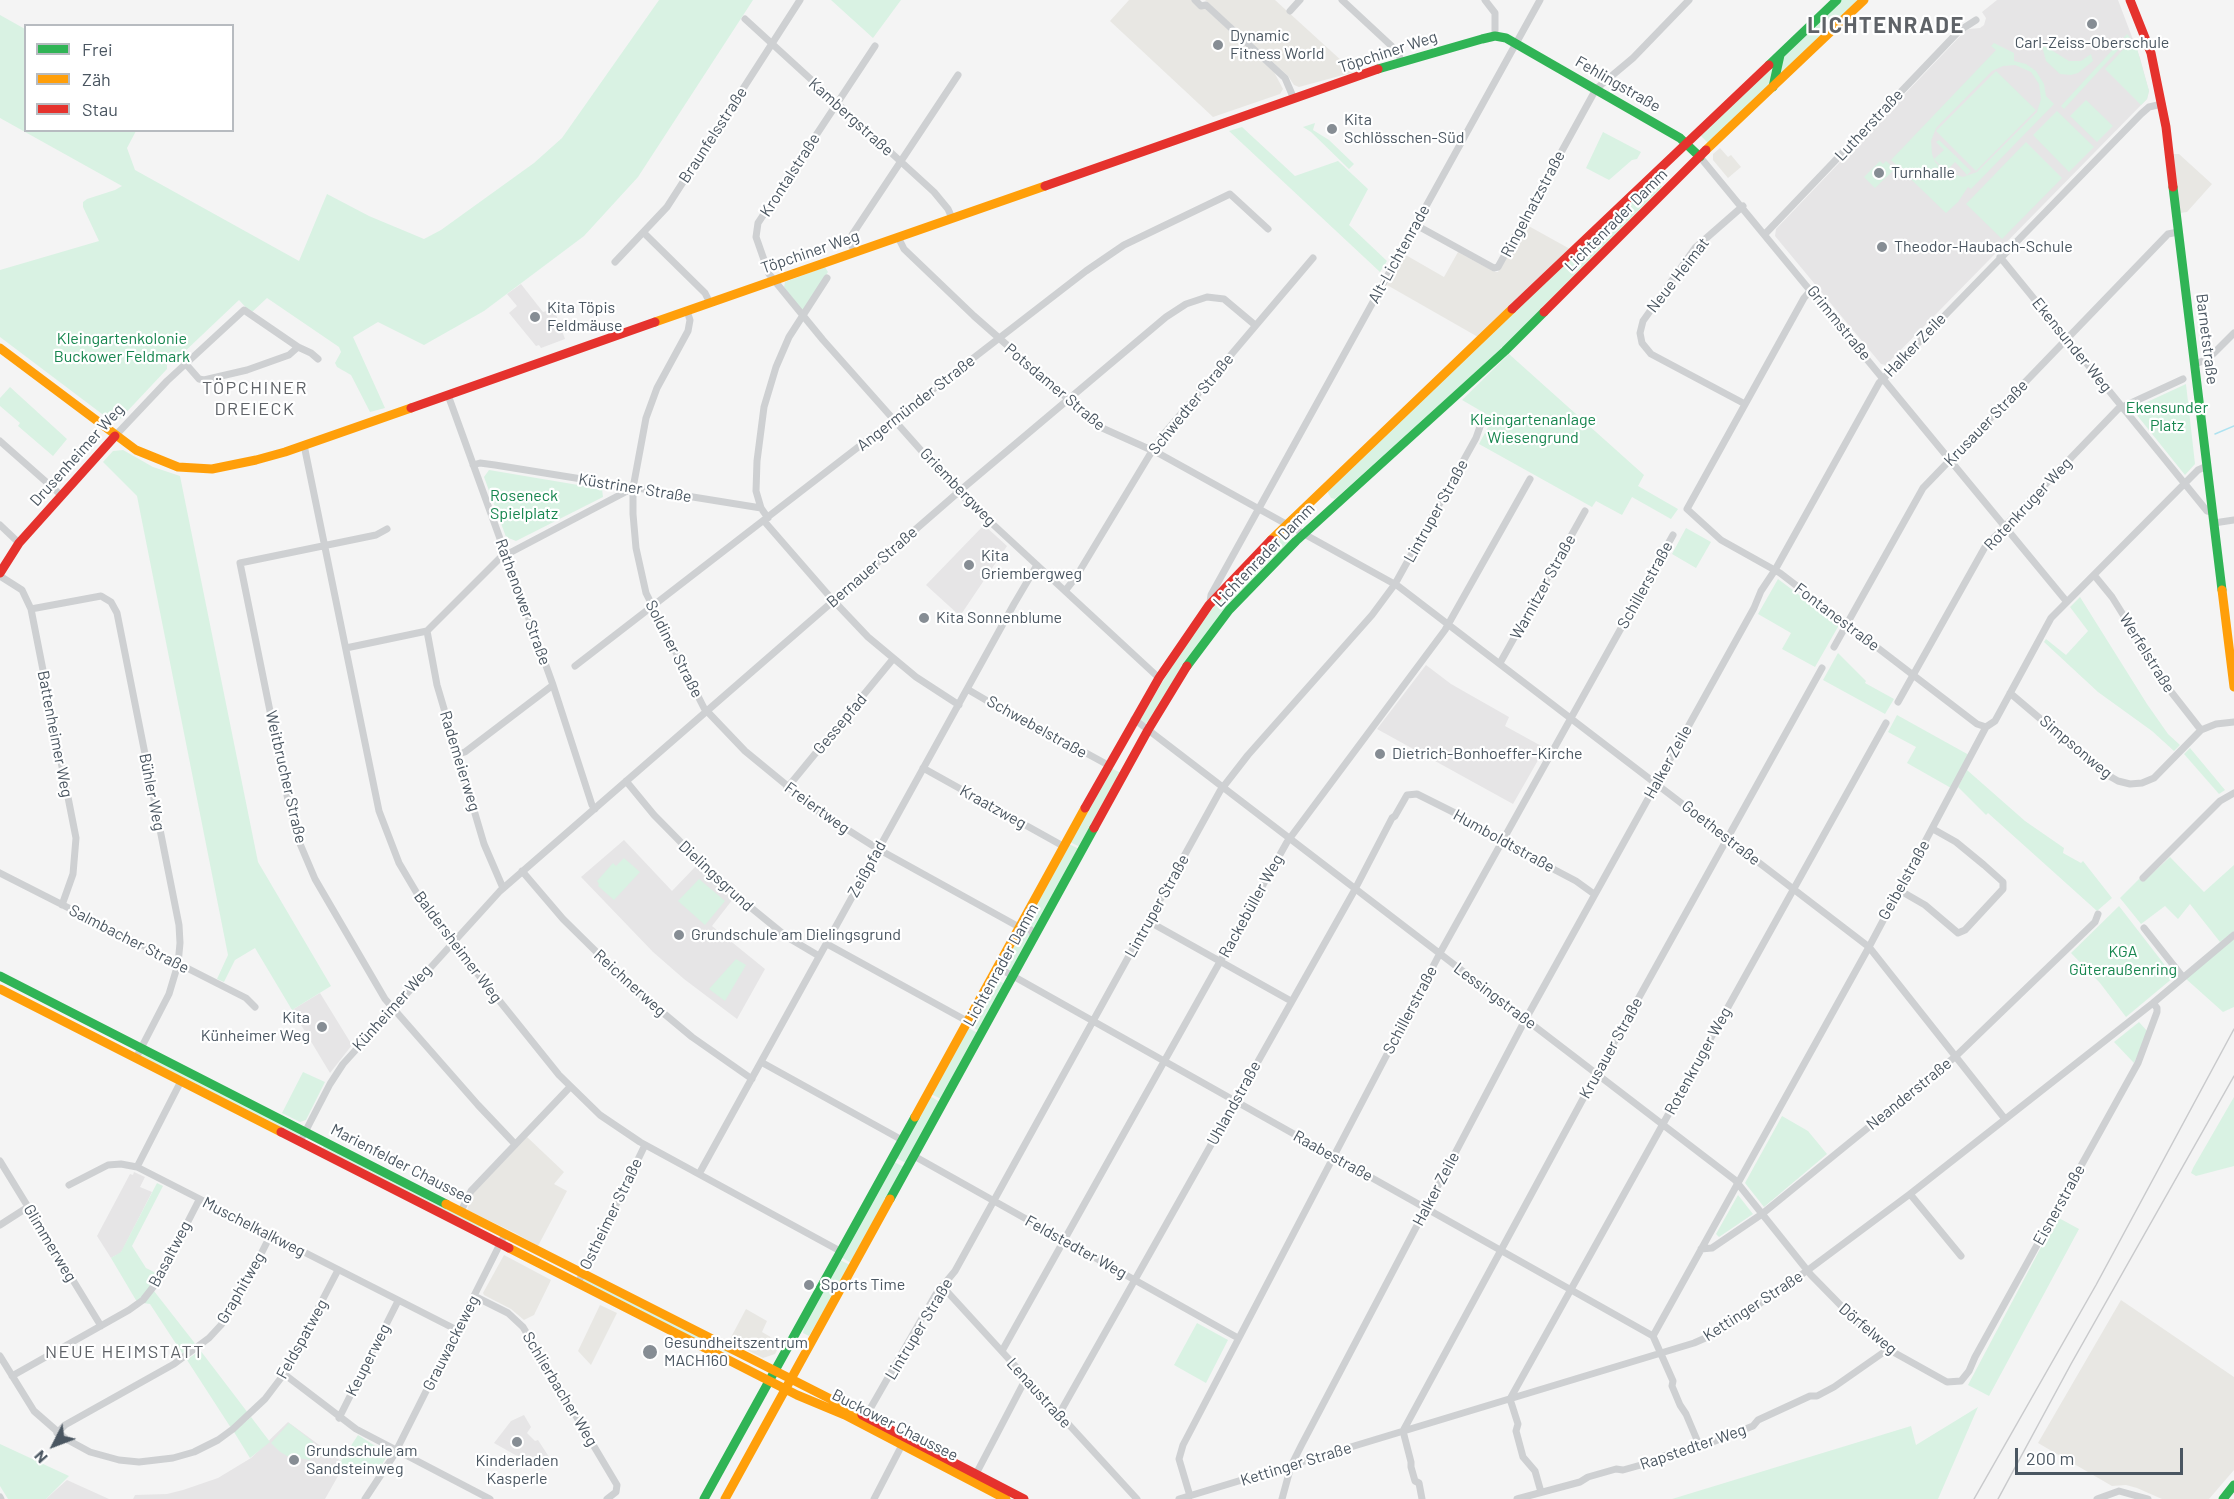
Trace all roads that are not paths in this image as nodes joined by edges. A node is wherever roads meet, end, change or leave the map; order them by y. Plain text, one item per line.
1 (800, 0) edge
2 (1195, 0) edge
3 (1300, 0) edge
4 (1342, 0) edge
5 (1485, 0) edge
6 (1540, 0) edge
7 (1689, 0) edge
8 (1837, 0) edge
9 (1864, 0) edge
10 (2130, 0) edge
11 (1290, 11) dead end
12 (745, 19) dead end
13 (1976, 20) dead end
14 (1495, 36) junction
15 (1516, 43) junction
16 (772, 45) junction
17 (875, 46) dead end
18 (1781, 54) junction
19 (1401, 61) junction
20 (958, 75) dead end
21 (1773, 87) junction
22 (1596, 89) junction
23 (1294, 99) junction
24 (837, 104) junction
25 (2162, 104) junction
26 (1687, 143) junction
27 (1700, 157) junction
28 (900, 162) junction
29 (1654, 175) junction
30 (1668, 190) junction
31 (1743, 207) junction
32 (952, 218) junction
33 (1416, 225) junction
34 (1268, 229) dead end
35 (2178, 232) junction
36 (644, 233) junction
37 (1765, 234) junction
38 (898, 237) junction
39 (854, 252) junction
40 (2000, 257) junction
41 (1313, 258) dead end
42 (615, 262) dead end
43 (827, 278) dead end
44 (773, 280) junction
45 (1811, 290) junction
46 (710, 303) junction
47 (687, 311) junction
48 (802, 315) junction
49 (1256, 325) junction
50 (2234, 333) edge
51 (999, 339) junction
52 (2067, 339) junction
53 (298, 347) junction
54 (0, 348) edge
55 (318, 359) dead end
56 (185, 363) junction
57 (2195, 364) junction
58 (1883, 378) junction
59 (2184, 379) dead end
60 (448, 395) junction
61 (1068, 400) junction
62 (1745, 404) junction
63 (2122, 406) junction
64 (895, 420) junction
65 (1482, 421) dead end
66 (115, 436) junction
67 (0, 441) edge
68 (304, 445) junction
69 (1152, 451) junction
70 (1950, 460) junction
71 (473, 465) junction
72 (2207, 466) junction
73 (1530, 479) dead end
74 (2184, 484) junction
75 (633, 488) junction
76 (1321, 491) junction
77 (958, 492) junction
78 (61, 495) junction
79 (1334, 506) junction
80 (761, 508) junction
81 (1260, 508) junction
82 (1585, 511) dead end
83 (2213, 512) junction
84 (766, 519) junction
85 (2234, 520) edge
86 (2214, 523) junction
87 (1286, 524) junction
88 (0, 525) edge
89 (2005, 526) junction
90 (387, 529) dead end
91 (1304, 533) junction
92 (1673, 535) dead end
93 (20, 543) junction
94 (325, 545) junction
95 (506, 555) junction
96 (1037, 565) junction
97 (1775, 570) junction
98 (0, 574) edge
99 (2094, 575) junction
100 (1395, 584) junction
101 (1065, 591) junction
102 (833, 600) junction
103 (2067, 602) junction
104 (1209, 605) junction
105 (651, 607) junction
106 (31, 609) junction
107 (1449, 624) junction
108 (1847, 624) junction
109 (427, 632) junction
110 (1834, 647) dead end
111 (346, 648) junction
112 (893, 659) junction
113 (1500, 663) junction
114 (575, 666) dead end
115 (1822, 668) dead end
116 (1913, 675) junction
117 (1158, 678) junction
118 (553, 685) junction
119 (2234, 687) edge
120 (967, 689) junction
121 (2010, 693) junction
122 (1898, 702) dead end
123 (959, 705) junction
124 (706, 711) junction
125 (1571, 718) junction
126 (1134, 719) junction
127 (2234, 722) edge
128 (1886, 723) dead end
129 (1986, 727) junction
130 (1148, 730) junction
131 (2200, 730) junction
132 (458, 754) junction
133 (1108, 765) junction
134 (922, 768) junction
135 (626, 781) junction
136 (1657, 783) junction
137 (1223, 787) junction
138 (787, 788) junction
139 (2234, 793) edge
140 (1410, 794) joint
141 (595, 809) junction
142 (1933, 829) junction
143 (1289, 838) junction
144 (1728, 838) junction
145 (1502, 842) junction
146 (1063, 846) junction
147 (878, 849) junction
148 (522, 871) junction
149 (0, 873) edge
150 (2143, 878) dead end
151 (503, 888) junction
152 (1355, 888) junction
153 (1794, 889) junction
154 (1899, 890) junction
155 (1594, 894) junction
156 (62, 905) junction
157 (2098, 914) dead end
158 (1148, 921) junction
159 (1019, 927) junction
160 (2144, 928) dead end
161 (2234, 935) edge
162 (1034, 937) junction
163 (452, 943) junction
164 (827, 944) junction
165 (1869, 947) junction
166 (1440, 954) junction
167 (819, 956) junction
168 (1220, 961) junction
169 (178, 964) junction
170 (997, 967) junction
171 (0, 976) edge
172 (1013, 976) junction
173 (2182, 976) junction
174 (0, 989) edge
175 (1292, 1001) junction
176 (2153, 1002) junction
177 (255, 1007) dead end
178 (392, 1008) junction
179 (1526, 1019) junction
180 (967, 1021) junction
181 (1093, 1021) junction
182 (141, 1048) junction
183 (1956, 1056) junction
184 (136, 1058) junction
185 (1164, 1061) junction
186 (761, 1062) junction
187 (1597, 1073) junction
188 (752, 1079) junction
189 (181, 1081) junction
190 (570, 1087) junction
191 (1235, 1101) junction
192 (2005, 1119) junction
193 (1662, 1124) junction
194 (305, 1131) junction
195 (902, 1140) junction
196 (300, 1142) junction
197 (515, 1144) junction
198 (645, 1145) junction
199 (914, 1156) junction
200 (1334, 1156) junction
201 (0, 1161) edge
202 (137, 1167) junction
203 (699, 1174) junction
204 (1738, 1183) junction
205 (69, 1185) dead end
206 (1910, 1194) junction
207 (199, 1200) junction
208 (994, 1200) junction
209 (28, 1207) junction
210 (1426, 1208) junction
211 (461, 1210) junction
212 (1762, 1214) junction
213 (0, 1225) edge
214 (505, 1234) junction
215 (270, 1236) junction
216 (1064, 1240) junction
217 (500, 1244) junction
218 (1701, 1249) junction
219 (1500, 1250) junction
220 (840, 1251) junction
221 (1961, 1256) dead end
222 (339, 1270) junction
223 (1808, 1270) junction
224 (583, 1272) junction
225 (1134, 1280) junction
226 (578, 1283) junction
227 (942, 1286) junction
228 (1570, 1289) junction
229 (474, 1296) junction
230 (398, 1301) junction
231 (101, 1326) junction
232 (457, 1330) junction
233 (797, 1333) junction
234 (1653, 1336) junction
235 (1238, 1338) junction
236 (812, 1341) junction
237 (1886, 1348) junction
238 (1002, 1351) junction
239 (1661, 1353) junction
240 (0, 1356) edge
241 (776, 1370) junction
242 (284, 1374) junction
243 (12, 1376) junction
244 (1938, 1377) joint
245 (791, 1378) junction
246 (770, 1380) junction
247 (1028, 1380) junction
248 (785, 1388) junction
249 (1510, 1399) junction
250 (869, 1413) junction
251 (1058, 1413) junction
252 (749, 1417) junction
253 (339, 1418) junction
254 (765, 1425) junction
255 (1403, 1431) junction
256 (57, 1433) junction
257 (902, 1445) junction
258 (1700, 1447) junction
259 (396, 1452) junction
260 (1291, 1466) junction
261 (976, 1474) junction
262 (2234, 1485) edge
263 (1541, 1491) junction
264 (1190, 1496) junction
265 (365, 1499) edge
266 (490, 1499) edge
267 (607, 1499) edge
268 (704, 1499) edge
269 (725, 1499) edge
270 (874, 1499) edge
271 (1006, 1499) edge
272 (1024, 1499) edge
273 (1137, 1499) edge
274 (1179, 1499) edge
275 (1282, 1499) edge
276 (1422, 1499) edge
277 (1517, 1499) edge
278 (2097, 1499) edge
279 (2148, 1499) edge
280 (2223, 1499) edge

1 - 16 street, Braunfelsstraße
2 - 23 street
3 - 11 street
4 - 19 street
5 - 14 street
6 - 15 street, Alt-Lichtenrade
7 - 22 street
8 - 18 main road, Lichtenrader Damm
9 - 21 main road, Lichtenrader Damm
10 - 25 main road, Barnetstraße
12 - 16 street, Kambergstraße
13 - 37 street, Lutherstraße
14 - 15 main road
14 - 19 main road, Töpchiner Weg
15 - 22 main road, Fehlingstraße
15 - 33 street, Alt-Lichtenrade
16 - 24 street, Kambergstraße
16 - 36 street, Braunfelsstraße
17 - 24 street, Krontalstraße
18 - 21 main road
18 - 26 main road, Lichtenrader Damm
19 - 23 main road, Töpchiner Weg
20 - 28 street
21 - 27 main road, Lichtenrader Damm
22 - 26 main road, Fehlingstraße
22 - 33 street, Ringelnatzstraße
23 - 32 main road, Töpchiner Weg
24 - 28 street, Kambergstraße
24 - 44 street, Krontalstraße
25 - 35 main road, Barnetstraße
25 - 40 street, Halker Zeile
26 - 27 main road, Fehlingstraße
26 - 29 main road, Lichtenrader Damm
27 - 30 main road, Lichtenrader Damm
27 - 31 street, Grimmstraße
28 - 32 street, Kambergstraße
28 - 39 street
29 - 30 main road
29 - 76 main road, Lichtenrader Damm
30 - 79 main road, Lichtenrader Damm
31 - 37 street, Grimmstraße
31 - 62 street, Neue Heimat
32 - 38 main road, Töpchiner Weg
33 - 81 street, Alt-Lichtenrade
34 - 51 street, Angermünder Straße
35 - 52 street, Krusauer Straße
35 - 57 main road, Barnetstraße
36 - 42 street, Braunfelsstraße
36 - 46 street
37 - 45 street, Grimmstraße
38 - 39 main road, Töpchiner Weg
38 - 51 street, Potsdamer Straße
39 - 44 main road, Töpchiner Weg
40 - 52 street, Ekensunder Weg
40 - 58 street, Halker Zeile
41 - 49 street, Schwedter Straße
43 - 48 street
44 - 46 main road, Töpchiner Weg
44 - 48 street, Griembergweg
45 - 58 street, Grimmstraße
45 - 62 street
46 - 47 main road, Töpchiner Weg
47 - 60 main road, Töpchiner Weg
47 - 75 street, Soldiner Straße
48 - 64 street, Griembergweg
48 - 80 street
49 - 61 street, Bernauer Straße
49 - 69 street, Schwedter Straße
50 - 57 street
51 - 61 street, Potsdamer Straße
51 - 64 street, Angermünder Straße
52 - 63 street, Ekensunder Weg
52 - 70 street, Krusauer Straße
53 - 55 street, Drusenheimer Weg
53 - 56 street
53 - 56 street, Drusenheimer Weg
54 - 66 main road, Töpchiner Weg
56 - 66 street, Drusenheimer Weg
57 - 72 main road, Barnetstraße
58 - 70 street, Grimmstraße
58 - 97 street, Halker Zeile
59 - 63 street, Rotenkruger Weg
60 - 68 main road, Töpchiner Weg
60 - 71 street, Rathenower Straße
61 - 69 street, Potsdamer Straße
61 - 77 street, Bernauer Straße
62 - 97 street, Fontanestraße
63 - 74 street, Ekensunder Weg
63 - 89 street, Rotenkruger Weg
64 - 77 street, Griembergweg
64 - 84 street, Angermünder Straße
65 - 100 street, Lintruper Straße
66 - 68 main road, Töpchiner Weg
66 - 78 main road, Drusenheimer Weg
67 - 78 street
68 - 94 street, Baldersheimer Weg
69 - 81 street, Potsdamer Straße
69 - 101 street, Schwedter Straße
70 - 89 street, Grimmstraße
70 - 108 street, Krusauer Straße
71 - 75 street, Küstriner Straße
71 - 95 street, Rathenower Straße
72 - 74 street, Geibelstraße
72 - 83 main road, Barnetstraße
73 - 107 street, Rackebüller Weg
74 - 83 street, Ekensunder Weg
74 - 99 street, Geibelstraße
75 - 80 street, Küstriner Straße
75 - 95 street
75 - 105 street, Soldiner Straße
76 - 79 main road
76 - 87 main road, Lichtenrader Damm
77 - 96 street, Griembergweg
77 - 102 street, Bernauer Straße
78 - 93 main road, Drusenheimer Weg
79 - 91 main road, Lichtenrader Damm
80 - 84 street, Schwebelstraße
81 - 87 street, Potsdamer Straße
81 - 104 street, Lichtenrader Damm
82 - 113 street, Warnitzer Straße
83 - 86 main road, Barnetstraße
84 - 102 street, Schwebelstraße
84 - 105 street, Angermünder Straße
85 - 86 street
86 - 119 main road, Barnetstraße
87 - 91 street, Potsdamer Straße
87 - 104 main road, Lichtenrader Damm
88 - 93 street
89 - 103 street, Grimmstraße
89 - 116 street, Rotenkruger Weg
90 - 94 street, Weitbrucher Straße
91 - 100 street, Goethestraße
91 - 130 main road, Lichtenrader Damm
92 - 125 street, Schillerstraße
93 - 98 main road, Drusenheimer Weg
94 - 111 street, Baldersheimer Weg
94 - 178 street, Weitbrucher Straße
95 - 109 street
95 - 118 street, Rathenower Straße
96 - 101 street, Griembergweg
96 - 120 street, Zeißpfad
97 - 108 street, Fontanestraße
97 - 136 street, Halker Zeile
98 - 106 street, Battenheimer Weg
99 - 103 street, Geibelstraße
99 - 131 street, Werfelstraße
100 - 107 street, Goethestraße
100 - 137 street, Lintruper Straße
101 - 117 street, Griembergweg
102 - 112 street, Schwebelstraße
102 - 124 street, Bernauer Straße
103 - 121 street, Geibelstraße
104 - 117 main road, Lichtenrader Damm
105 - 114 street, Angermünder Straße
105 - 124 street, Soldiner Straße
106 - 156 street, Battenheimer Weg
106 - 169 street, Bühler Weg
107 - 113 street, Goethestraße
107 - 143 street, Rackebüller Weg
108 - 110 street, Krusauer Straße
108 - 116 street, Fontanestraße
109 - 111 street
109 - 132 street, Rademeierweg
111 - 163 street, Baldersheimer Weg
112 - 123 street, Schwebelstraße
112 - 138 street, Gessepfad
113 - 125 street, Goethestraße
115 - 144 street, Krusauer Straße
116 - 122 street, Rotenkruger Weg
116 - 129 street, Fontanestraße
117 - 126 main road, Lichtenrader Damm
118 - 132 street
118 - 141 street, Rathenower Straße
120 - 123 street, Zeißpfad
120 - 133 street, Schwebelstraße
121 - 129 street, Geibelstraße
121 - 131 street, Simpsonweg
123 - 134 street, Zeißpfad
124 - 135 street, Bernauer Straße
124 - 138 street, Freiertweg
125 - 136 street, Goethestraße
125 - 145 street, Schillerstraße
126 - 130 street, Lessingstraße
126 - 133 main road, Lichtenrader Damm
127 - 131 street
128 - 153 street, Rotenkruger Weg
129 - 142 street, Geibelstraße
130 - 137 street, Lessingstraße
130 - 162 main road, Lichtenrader Damm
132 - 151 street, Rademeierweg
133 - 146 main road, Lichtenrader Damm
134 - 146 street, Kraatzweg
134 - 147 street, Zeißpfad
135 - 141 street, Bernauer Straße
135 - 167 street, Dielingsgrund
136 - 144 street, Goethestraße
136 - 155 street, Halker Zeile
137 - 143 street, Lessingstraße
137 - 158 street, Lintruper Straße
138 - 147 street, Freiertweg
139 - 150 street
140 - 145 street, Humboldtstraße
140 - 152 street, Uhlandstraße
141 - 148 street, Bernauer Straße
142 - 154 street, Geibelstraße
142 - 154 street
143 - 152 street, Lessingstraße
143 - 168 street, Rackebüller Weg
144 - 153 street, Goethestraße
144 - 187 street, Krusauer Straße
145 - 155 street, Humboldtstraße
145 - 166 street, Schillerstraße
146 - 159 main road, Lichtenrader Damm
147 - 159 street, Freiertweg
147 - 164 street, Zeißpfad
148 - 151 street, Bernauer Straße
148 - 188 street, Reichnerweg
149 - 156 street, Salmbacher Straße
151 - 163 street, Künheimer Weg
152 - 166 street, Lessingstraße
152 - 175 street, Uhlandstraße
153 - 165 street, Goethestraße
153 - 193 street, Rotenkruger Weg
154 - 165 street, Geibelstraße
155 - 179 street, Halker Zeile
156 - 169 street, Salmbacher Straße
157 - 183 street, Neanderstraße
158 - 168 street
158 - 181 street, Lintruper Straße
159 - 162 street, Freiertweg
159 - 170 main road, Lichtenrader Damm
160 - 173 street
161 - 173 street, Kettinger Straße
162 - 172 main road, Lichtenrader Damm
163 - 178 street, Künheimer Weg
163 - 190 street, Baldersheimer Weg
164 - 167 street, Zeißpfad
164 - 180 street
165 - 183 street, Goethestraße
165 - 204 street, Geibelstraße
166 - 179 street, Lessingstraße
166 - 200 street, Schillerstraße
167 - 186 street, Zeißpfad
168 - 175 street
168 - 185 street, Rackebüller Weg
169 - 177 street, Salmbacher Straße
169 - 182 street, Bühler Weg
170 - 172 street, Raabestraße
170 - 180 main road, Lichtenrader Damm
171 - 182 main road, Marienfelder Chaussee
172 - 181 street, Raabestraße
172 - 199 main road, Lichtenrader Damm
173 - 176 street, Kettinger Straße
174 - 184 main road, Marienfelder Chaussee
175 - 191 street, Uhlandstraße
176 - 192 street, Kettinger Straße
176 - 244 street, Eisnerstraße
178 - 194 street, Künheimer Weg
178 - 197 street, Weitbrucher Straße
179 - 187 street, Lessingstraße
179 - 210 street, Halker Zeile
180 - 195 main road, Lichtenrader Damm
181 - 185 street, Raabestraße
181 - 208 street, Lintruper Straße
182 - 184 street, Bühler Weg
182 - 194 main road, Marienfelder Chaussee
183 - 192 street, Goethestraße
183 - 212 street, Neanderstraße
184 - 189 main road, Marienfelder Chaussee
185 - 191 street, Raabestraße
185 - 216 street, Rackebüller Weg
186 - 188 street, Zeißpfad
186 - 195 street
187 - 193 street, Lessingstraße
187 - 219 street, Krusauer Straße
188 - 203 street, Zeißpfad
189 - 196 main road, Marienfelder Chaussee
189 - 202 street
190 - 197 street
190 - 198 street, Baldersheimer Weg
191 - 200 street, Raabestraße
191 - 225 street, Uhlandstraße
192 - 206 street, Kettinger Straße
193 - 204 street, Lessingstraße
193 - 228 street, Rotenkruger Weg
194 - 196 street, Künheimer Weg
194 - 211 main road, Marienfelder Chaussee
195 - 220 main road, Lichtenrader Damm
196 - 217 main road, Marienfelder Chaussee
197 - 211 street
198 - 203 street, Baldersheimer Weg
198 - 224 street, Ostheimer Straße
199 - 208 street, Feldstedter Weg
199 - 236 main road, Lichtenrader Damm
200 - 210 street, Raabestraße
200 - 235 street, Schillerstraße
201 - 209 street, Glimmerweg
202 - 205 street
202 - 207 street, Muschelkalkweg
203 - 220 street, Baldersheimer Weg
204 - 212 street, Lessingstraße
204 - 218 street, Geibelstraße
206 - 221 street
206 - 223 street, Kettinger Straße
207 - 215 street, Muschelkalkweg
207 - 231 street, Basaltweg
208 - 216 street, Feldstedter Weg
208 - 227 street, Lintruper Straße
209 - 213 street
209 - 231 street, Glimmerweg
210 - 219 street, Raabestraße
210 - 260 street, Halker Zeile
211 - 214 main road, Marienfelder Chaussee
212 - 218 street, Neanderstraße
212 - 223 street, Lessingstraße
214 - 217 street, Grauwackeweg
214 - 224 main road, Marienfelder Chaussee
215 - 222 street, Muschelkalkweg
215 - 256 street, Graphitweg
216 - 225 street, Feldstedter Weg
216 - 238 street, Rackebüller Weg
217 - 226 main road, Marienfelder Chaussee
217 - 229 street, Grauwackeweg
218 - 234 street, Geibelstraße
219 - 228 street, Raabestraße
219 - 255 street, Krusauer Straße
220 - 233 main road, Lichtenrader Damm
222 - 230 street, Muschelkalkweg
222 - 242 street, Feldspatweg
223 - 237 street, Dörfelweg
223 - 239 street, Kettinger Straße
224 - 226 street, Ostheimer Straße
224 - 241 main road, Marienfelder Chaussee
225 - 235 street, Feldstedter Weg
225 - 251 street, Uhlandstraße
226 - 246 main road, Marienfelder Chaussee
227 - 238 street, Lenaustraße
227 - 250 street, Lintruper Straße
228 - 234 street, Raabestraße
228 - 249 street, Rotenkruger Weg
229 - 232 street, Grauwackeweg
229 - 267 street, Schlierbacher Weg
230 - 232 street, Muschelkalkweg
230 - 253 street, Keuperweg
231 - 243 street, Basaltweg
232 - 259 street, Grauwackeweg
233 - 236 main road
233 - 241 main road, Lichtenrader Damm
234 - 239 street
235 - 264 street, Schillerstraße
236 - 245 main road, Lichtenrader Damm
237 - 244 street, Dörfelweg
237 - 258 street, Rapstedter Weg
238 - 247 street, Lenaustraße
239 - 249 street, Kettinger Straße
239 - 258 street
240 - 243 street, Feldspatweg
241 - 245 main road, Marienfelder Chaussee
241 - 246 main road, Lichtenrader Damm
242 - 253 street
242 - 256 street, Feldspatweg
243 - 256 street, Feldspatweg
245 - 248 main road, Lichtenrader Damm
245 - 250 main road, Buckower Chaussee
246 - 248 main road, Buckower Chaussee
246 - 252 main road, Lichtenrader Damm
247 - 251 street, Lenaustraße
247 - 261 street
248 - 254 main road, Lichtenrader Damm
248 - 257 main road, Buckower Chaussee
249 - 255 street, Kettinger Straße
249 - 263 street
250 - 261 main road, Buckower Chaussee
251 - 273 street, Lenaustraße
252 - 254 main road
252 - 268 main road, Lichtenrader Damm
253 - 259 street
254 - 269 main road, Lichtenrader Damm
255 - 260 street, Kettinger Straße
255 - 276 street
257 - 270 street
257 - 271 main road, Buckower Chaussee
258 - 263 street, Rapstedter Weg
259 - 265 street, Grauwackeweg
259 - 266 street
260 - 264 street, Kettinger Straße
260 - 275 street, Halker Zeile
261 - 272 main road, Buckower Chaussee
262 - 280 main road
263 - 277 street, Rapstedter Weg
264 - 274 street, Kettinger Straße
278 - 279 street

